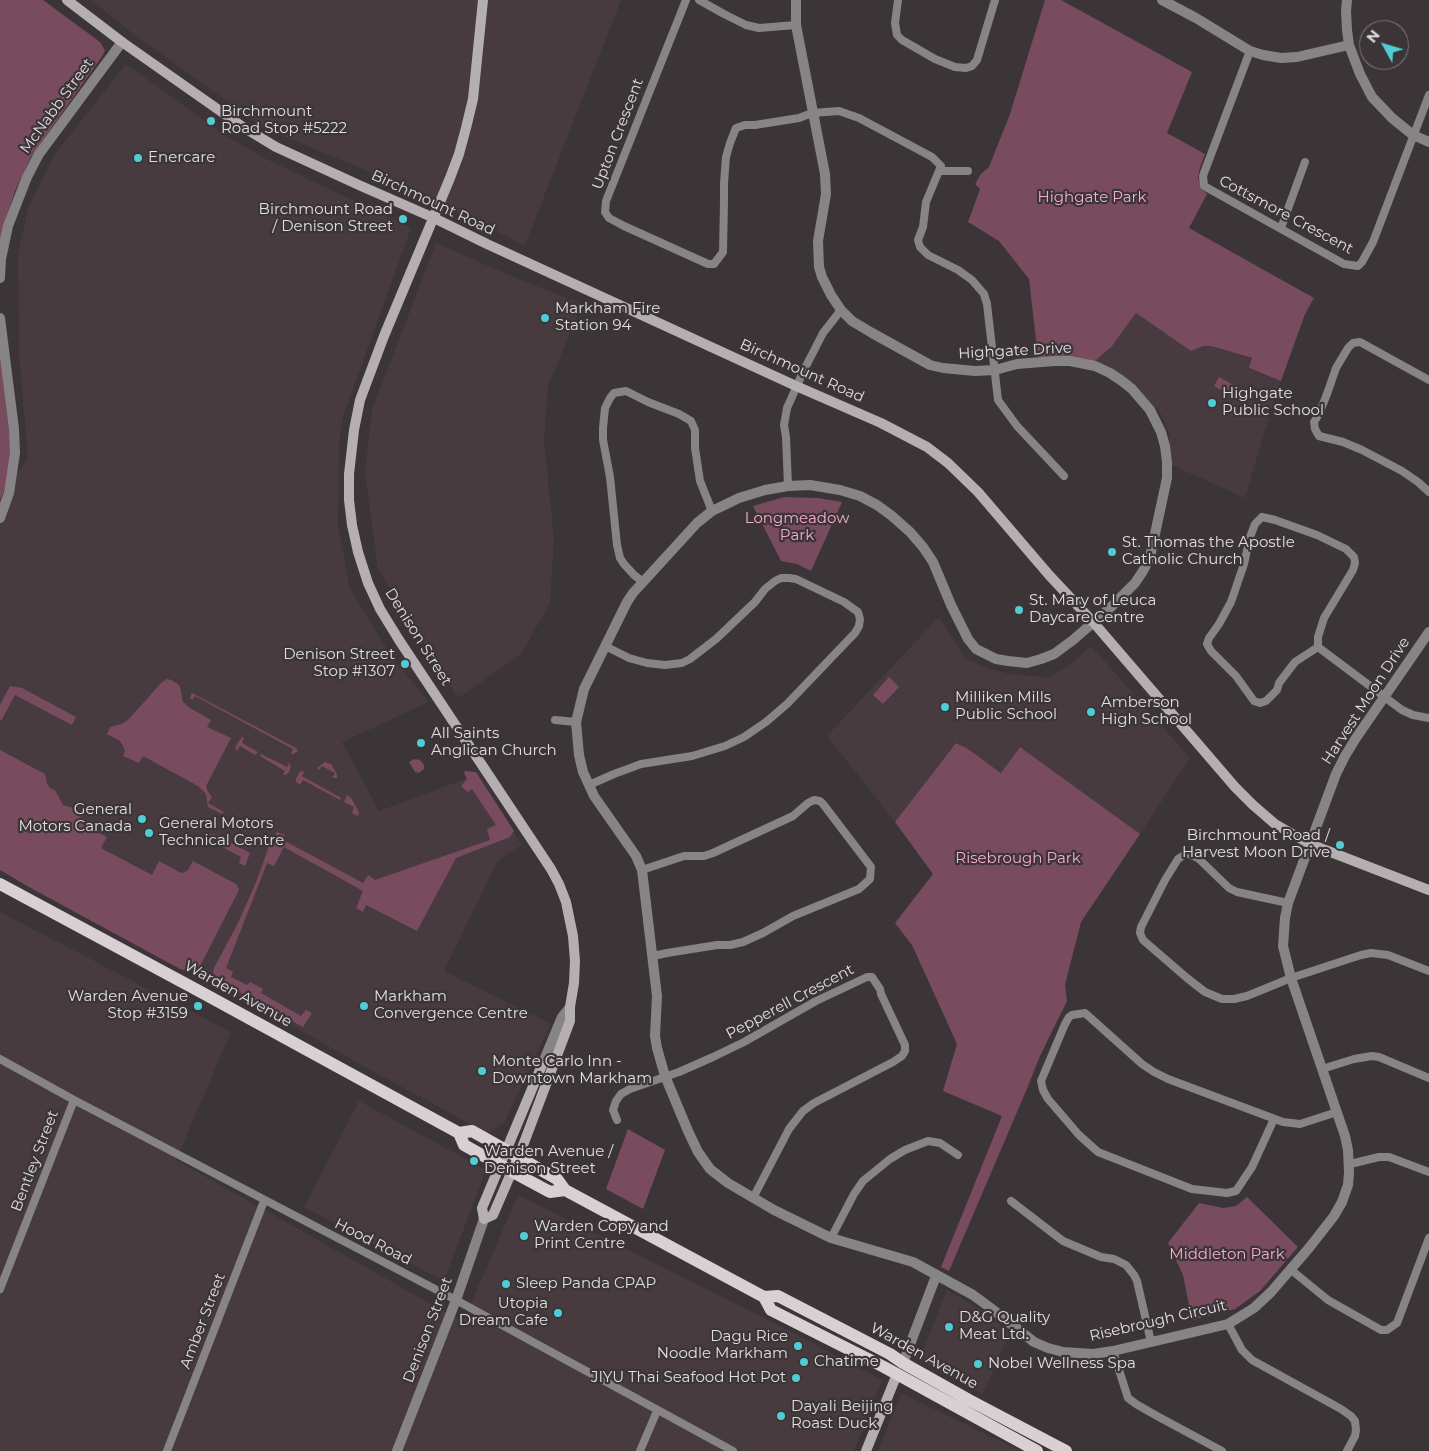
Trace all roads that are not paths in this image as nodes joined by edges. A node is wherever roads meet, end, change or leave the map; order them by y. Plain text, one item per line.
1 (67, 0) edge
2 (483, 0) edge
3 (686, 0) edge
4 (699, 0) edge
5 (796, 0) edge
6 (898, 0) edge
7 (995, 0) edge
8 (1162, 0) edge
9 (1347, 0) edge
10 (796, 25) junction
11 (122, 42) junction
12 (1349, 45) junction
13 (1250, 51) junction
14 (1429, 95) edge
15 (812, 114) junction
16 (1413, 135) junction
17 (1429, 142) edge
18 (1305, 162) dead end
19 (940, 171) junction
20 (968, 171) dead end
21 (434, 218) junction
22 (1281, 228) junction
23 (0, 278) edge
24 (841, 310) junction
25 (0, 318) edge
26 (995, 370) junction
27 (1429, 380) edge
28 (796, 386) junction
29 (1064, 476) dead end
30 (788, 486) junction
31 (1429, 492) edge
32 (712, 511) junction
33 (0, 518) edge
34 (643, 582) junction
35 (1094, 623) junction
36 (1429, 632) edge
37 (605, 646) junction
38 (1318, 647) junction
39 (1385, 698) junction
40 (1429, 718) edge
41 (555, 720) dead end
42 (576, 722) junction
43 (589, 785) junction
44 (1310, 844) junction
45 (642, 870) junction
46 (0, 884) edge
47 (1429, 890) edge
48 (1288, 903) junction
49 (652, 956) junction
50 (1429, 970) edge
51 (1291, 978) junction
52 (570, 1006) junction
53 (0, 1059) edge
54 (542, 1065) joint
55 (1322, 1069) junction
56 (665, 1076) junction
57 (1429, 1078) edge
58 (74, 1100) junction
59 (1336, 1112) junction
60 (1274, 1119) junction
61 (617, 1120) dead end
62 (460, 1134) junction
63 (506, 1150) junction
64 (958, 1155) dead end
65 (518, 1156) junction
66 (1350, 1164) junction
67 (506, 1168) junction
68 (1429, 1172) edge
69 (565, 1190) junction
70 (753, 1198) junction
71 (264, 1201) junction
72 (1011, 1201) dead end
73 (484, 1219) joint
74 (831, 1238) junction
75 (1429, 1238) edge
76 (1290, 1269) junction
77 (936, 1276) junction
78 (0, 1289) edge
79 (456, 1300) junction
80 (1228, 1324) junction
81 (1151, 1342) junction
82 (1113, 1351) junction
83 (900, 1368) junction
84 (657, 1411) junction
85 (1028, 1432) junction
86 (1015, 1440) junction
87 (167, 1451) edge
88 (397, 1451) edge
89 (640, 1451) edge
90 (733, 1451) edge
91 (866, 1451) edge
92 (1038, 1451) edge
93 (1066, 1451) edge
94 (1222, 1451) edge
95 (1347, 1451) edge

1 - 11 main road, Birchmount Road
2 - 21 main road, Denison Street
3 - 15 street, Upton Crescent
4 - 10 street
5 - 10 street, Highgate Drive
6 - 7 street
8 - 13 street
9 - 12 street
10 - 15 street, Highgate Drive
11 - 21 main road, Birchmount Road
11 - 23 street, McNabb Street
12 - 13 street
12 - 16 street
13 - 22 street, Cottsmore Crescent
14 - 16 street
15 - 19 street
15 - 24 street, Highgate Drive
16 - 17 street
16 - 22 street, Cottsmore Crescent
18 - 22 street
19 - 20 street
19 - 26 street
21 - 28 main road, Birchmount Road
21 - 52 main road, Denison Street
24 - 26 street, Highgate Drive
24 - 28 street
25 - 33 street
26 - 29 street
26 - 35 street, Highgate Drive
27 - 31 street
28 - 30 street
28 - 35 main road, Birchmount Road
30 - 32 street, Risebrough Circuit
30 - 35 street, Risebrough Circuit
32 - 34 street, Risebrough Circuit
32 - 34 street
34 - 37 street, Risebrough Circuit
35 - 44 main road, Birchmount Road
36 - 39 street, Harvest Moon Drive
37 - 42 street, Risebrough Circuit
37 - 43 street
38 - 38 street
38 - 39 street
39 - 40 street
39 - 44 street, Harvest Moon Drive
41 - 42 street
42 - 43 street, Risebrough Circuit
43 - 45 street, Risebrough Circuit
44 - 47 main road, Birchmount Road
44 - 48 street, Risebrough Circuit
45 - 49 street, Risebrough Circuit
45 - 49 street
46 - 62 main road, Warden Avenue
48 - 51 street, Risebrough Circuit
48 - 51 street
49 - 56 street, Risebrough Circuit
50 - 51 street
51 - 55 street, Risebrough Circuit
52 - 54 street, Denison Street
52 - 65 main road, Denison Street
53 - 58 street, Hood Road
54 - 63 main road, Denison Street
55 - 57 street
55 - 59 street, Risebrough Circuit
56 - 61 street
56 - 70 street, Risebrough Circuit
56 - 70 street, Pepperell Crescent
58 - 71 street, Hood Road
58 - 78 street, Bentley Street
59 - 60 street
59 - 66 street, Risebrough Circuit
60 - 60 street
62 - 63 main road, Warden Avenue
62 - 67 main road, Warden Avenue
63 - 65 main road, Warden Avenue
63 - 67 main road, Denison Street
64 - 74 street
65 - 67 main road, Denison Street
65 - 69 main road, Warden Avenue
66 - 68 street
66 - 76 street, Risebrough Circuit
67 - 69 main road, Warden Avenue
67 - 73 main road, Denison Street
69 - 83 main road, Warden Avenue
70 - 74 street, Risebrough Circuit
71 - 79 street, Hood Road
71 - 87 street, Amber Street
72 - 81 street
73 - 79 street, Denison Street
74 - 77 street, Risebrough Circuit
75 - 76 street
76 - 80 street, Risebrough Circuit
77 - 82 street, Risebrough Circuit
77 - 83 street
79 - 84 street, Hood Road
79 - 88 street, Denison Street
80 - 81 street, Risebrough Circuit
80 - 95 street
81 - 82 street, Risebrough Circuit
82 - 94 street
83 - 85 main road, Warden Avenue
83 - 86 main road, Warden Avenue
83 - 91 main road
84 - 89 street
84 - 90 street, Hood Road
85 - 86 main road
85 - 93 main road, Warden Avenue
86 - 92 main road, Warden Avenue

